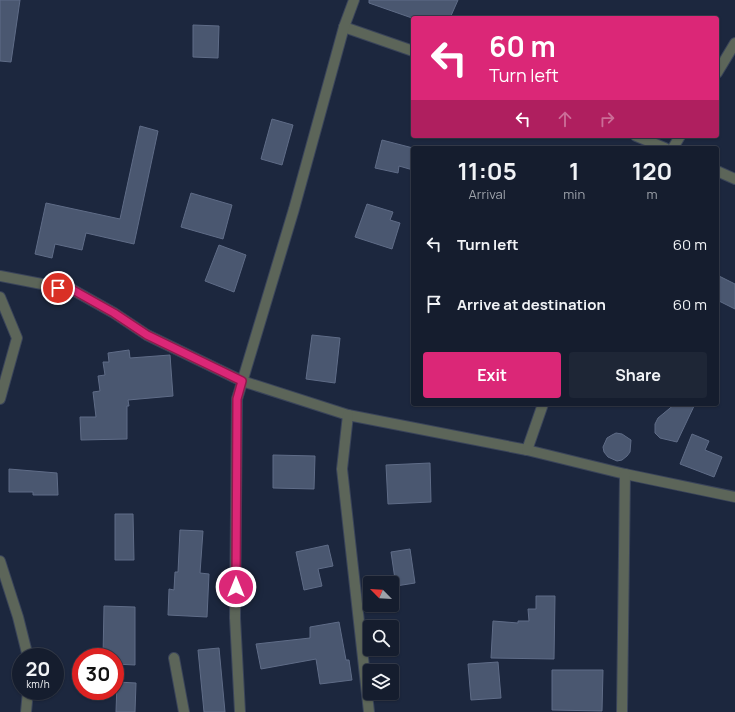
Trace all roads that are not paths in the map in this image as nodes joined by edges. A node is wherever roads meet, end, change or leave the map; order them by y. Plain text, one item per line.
1 (354, 0) edge
2 (344, 27) junction
3 (735, 43) edge
4 (411, 50) edge
5 (719, 71) edge
6 (641, 138) edge
7 (661, 146) edge
8 (719, 172) edge
9 (735, 179) edge
10 (0, 276) edge
11 (0, 297) edge
12 (242, 381) junction
13 (0, 398) edge
14 (541, 406) edge
15 (348, 415) junction
16 (527, 450) junction
17 (625, 474) junction
18 (735, 497) edge
19 (0, 561) edge
20 (26, 648) edge
21 (174, 658) dead end
22 (27, 700) edge
23 (26, 712) edge
24 (184, 712) edge
25 (240, 712) edge
26 (369, 712) edge
27 (622, 712) edge

1 - 2 street
2 - 4 street
2 - 12 street
3 - 5 street
6 - 7 street
8 - 9 street
10 - 12 street
11 - 13 street
12 - 15 street
12 - 25 street
14 - 16 street
15 - 16 street
15 - 26 street
16 - 17 street
17 - 18 street
17 - 27 street
19 - 20 street
21 - 24 street
22 - 23 street

